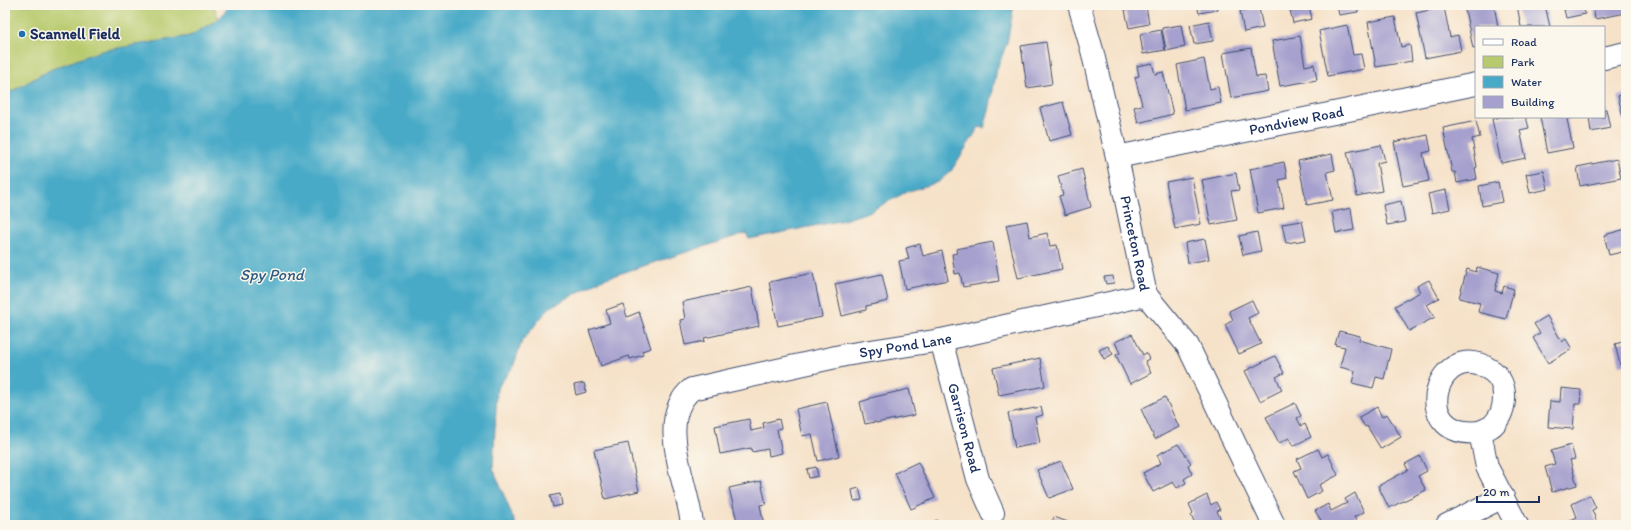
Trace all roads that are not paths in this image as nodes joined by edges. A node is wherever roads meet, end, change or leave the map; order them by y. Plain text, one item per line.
1 (1079, 5) edge
2 (1626, 53) edge
3 (1605, 58) edge
4 (1475, 84) edge
5 (1117, 157) junction
6 (1146, 294) junction
7 (941, 340) junction
8 (1480, 432) dead end
9 (1503, 497) junction
10 (993, 513) dead end
11 (692, 525) edge
12 (1274, 525) edge
13 (1447, 525) edge
14 (1517, 525) edge

1 - 5 street, Princeton Road
2 - 3 street
4 - 5 street, Pondview Road
5 - 6 street, Princeton Road
6 - 7 street, Spy Pond Lane
6 - 12 street, Princeton Road
7 - 10 street, Garrison Road
7 - 11 street, Spy Pond Lane
8 - 9 street
9 - 13 street
9 - 14 street

